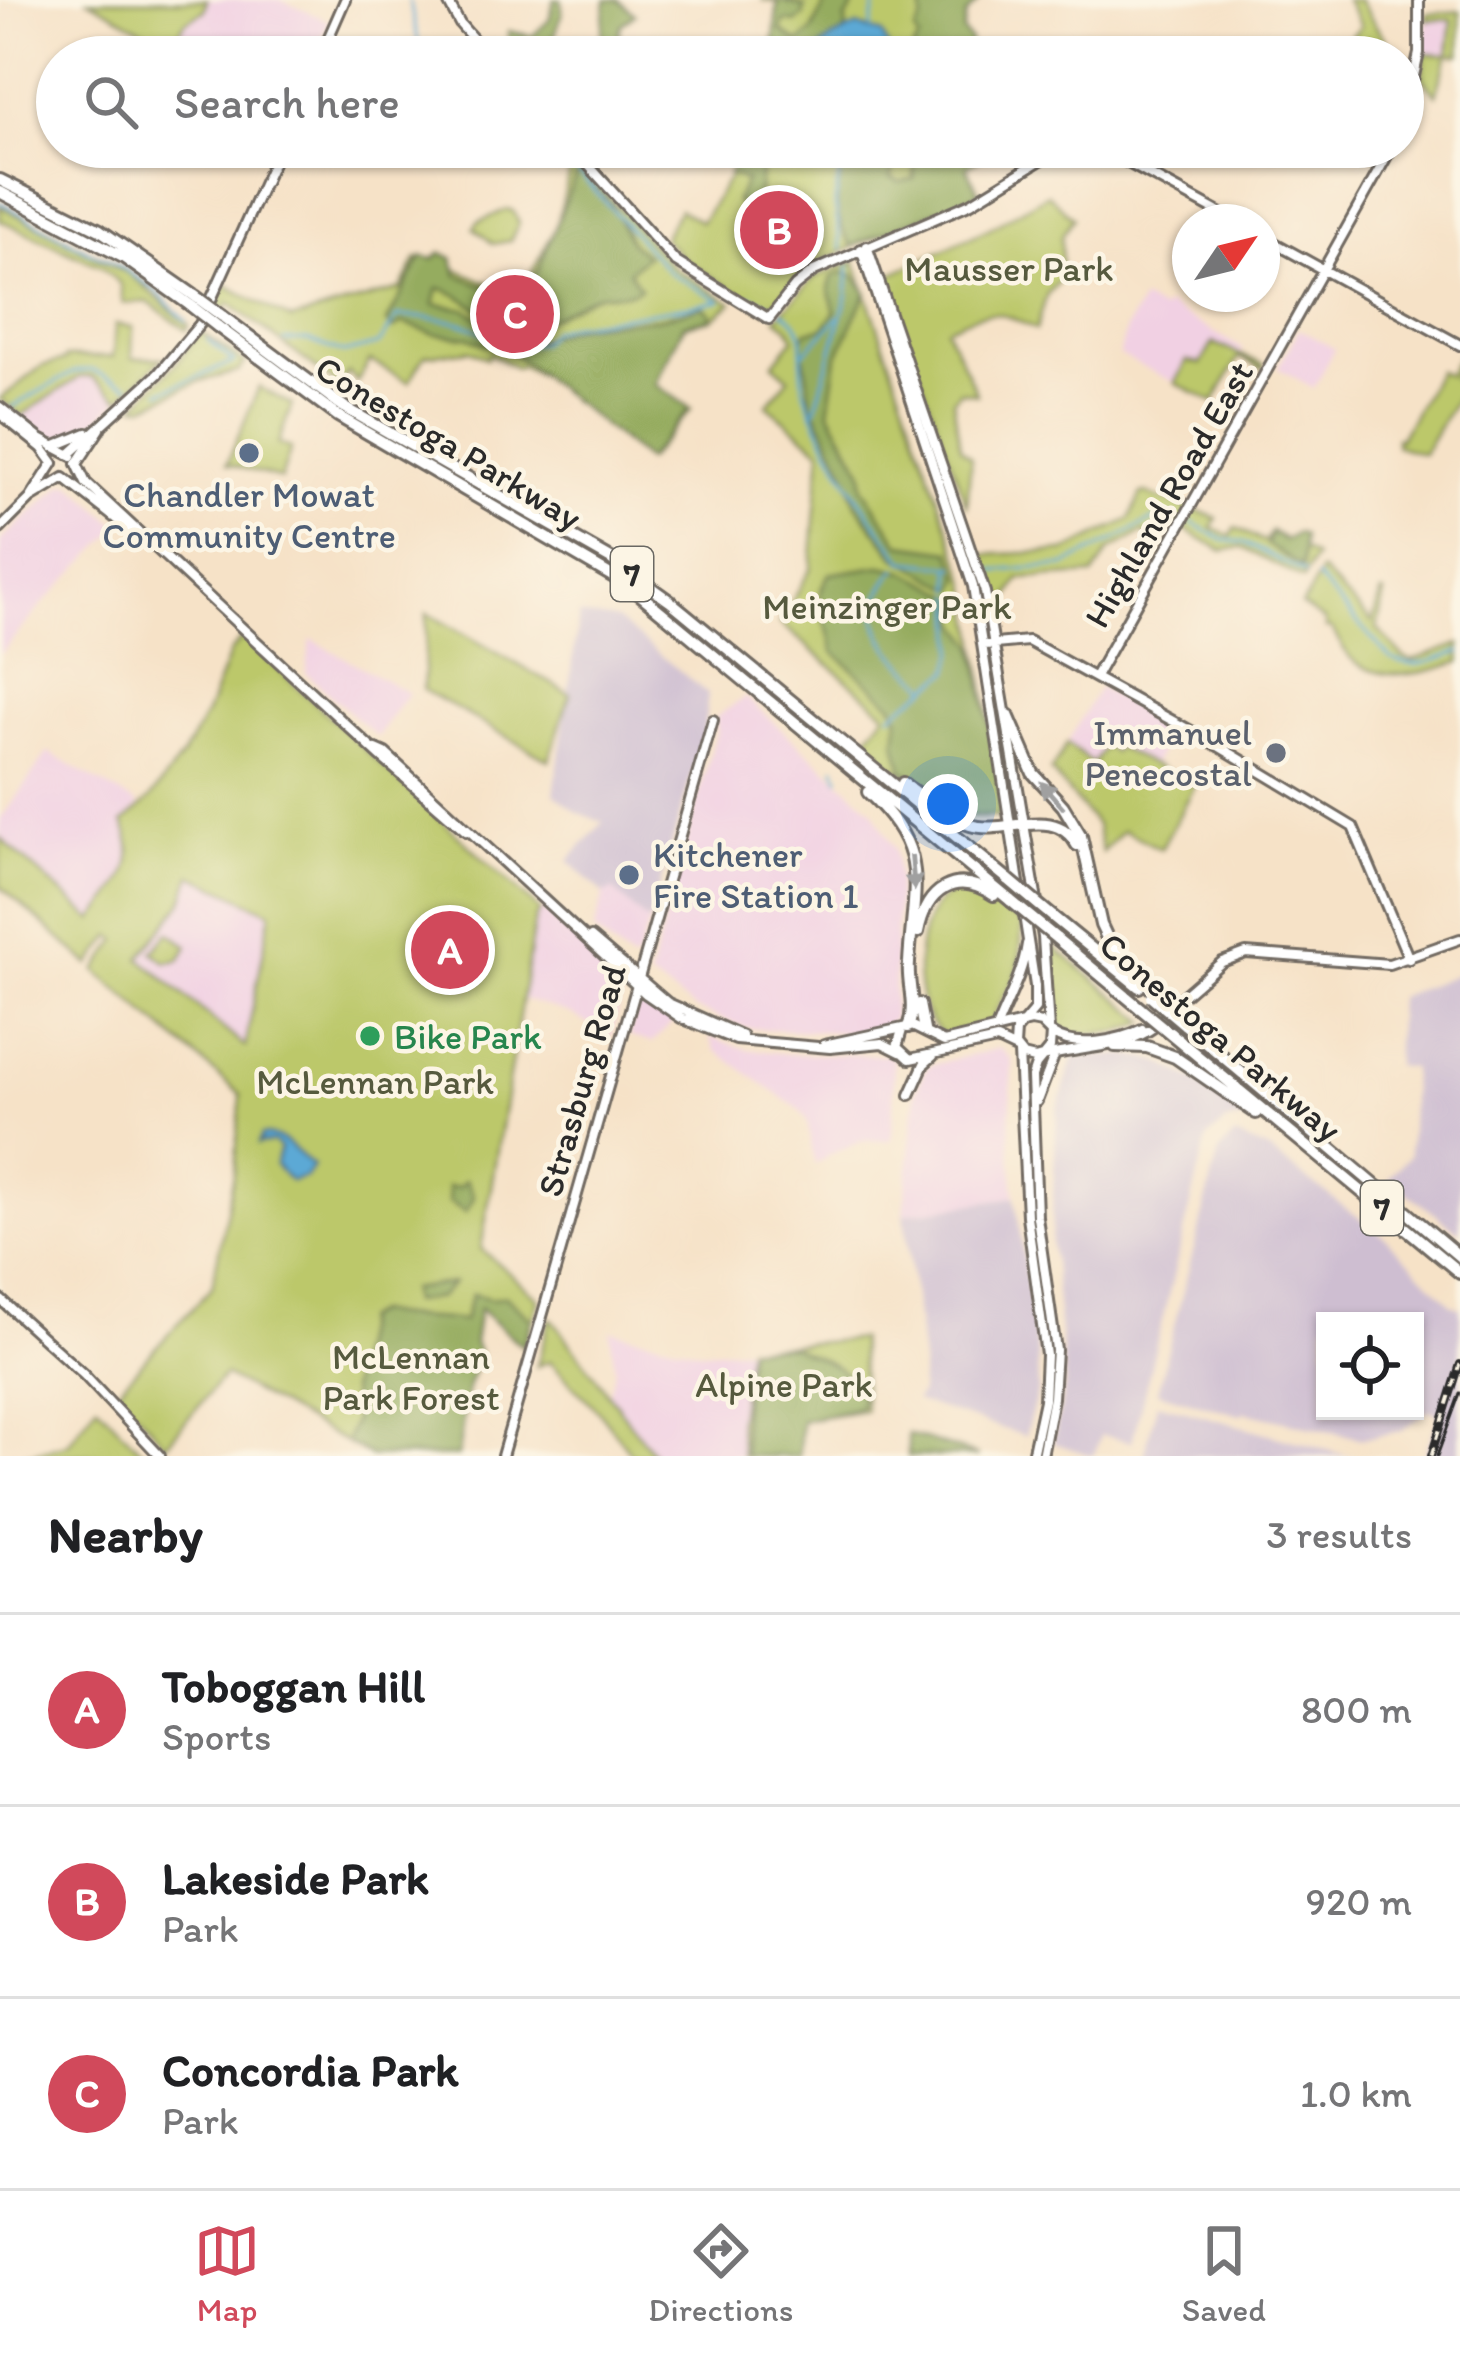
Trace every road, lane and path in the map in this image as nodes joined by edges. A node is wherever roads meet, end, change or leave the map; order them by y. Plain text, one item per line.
1 (345, 0) edge
2 (447, 0) edge
3 (1419, 0) edge
4 (329, 36) edge
5 (471, 36) edge
6 (1419, 36) edge
7 (271, 168) edge
8 (591, 168) edge
9 (1028, 168) edge
10 (1137, 168) edge
11 (1380, 168) edge
12 (0, 180) edge
13 (0, 192) edge
14 (1203, 204) edge
15 (1280, 246) edge
16 (864, 248) junction
17 (1324, 270) junction
18 (192, 300) junction
19 (219, 321) junction
20 (1460, 345) edge
21 (0, 410) edge
22 (103, 427) junction
23 (53, 447) junction
24 (67, 454) junction
25 (77, 466) junction
26 (52, 468) junction
27 (64, 478) junction
28 (32, 498) junction
29 (0, 529) edge
30 (148, 542) junction
31 (995, 642) junction
32 (984, 645) junction
33 (1095, 677) junction
34 (1008, 716) junction
35 (713, 720) dead end
36 (846, 745) junction
37 (824, 747) junction
38 (1016, 824) junction
39 (1090, 876) junction
40 (1012, 904) junction
41 (1029, 937) junction
42 (1460, 939) edge
43 (1409, 959) junction
44 (637, 981) junction
45 (1153, 995) junction
46 (1177, 1002) junction
47 (1025, 1023) junction
48 (906, 1027) junction
49 (996, 1030) junction
50 (1050, 1031) junction
51 (925, 1032) junction
52 (824, 1045) junction
53 (1115, 1046) junction
54 (1018, 1051) junction
55 (900, 1052) junction
56 (1055, 1054) junction
57 (933, 1055) junction
58 (1043, 1056) junction
59 (919, 1058) junction
60 (910, 1095) dead end
61 (1035, 1108) junction
62 (1303, 1144) junction
63 (1460, 1257) edge
64 (1460, 1273) edge
65 (0, 1299) edge
66 (1038, 1454) edge
67 (160, 1456) edge
68 (502, 1456) edge
69 (1055, 1456) edge

1 - 4 main road
2 - 5 main road
3 - 6 main road
7 - 22 main road
8 - 16 main road
9 - 16 main road
10 - 14 main road
11 - 17 main road, Highland Road East
12 - 18 highway, Conestoga Parkway / 7
13 - 18 highway, Conestoga Parkway / 7
15 - 17 main road
16 - 31 main road
16 - 32 main road
17 - 20 main road
17 - 33 main road, Highland Road East
18 - 19 highway, Conestoga Parkway / 7, bridge
19 - 36 highway, Conestoga Parkway / 7
19 - 37 highway, Conestoga Parkway / 7
21 - 23 main road
21 - 26 main road
22 - 23 main road
22 - 24 main road
22 - 25 main road
23 - 24 main road
24 - 25 main road
24 - 26 main road
25 - 27 main road
25 - 30 main road
26 - 27 main road
26 - 28 main road
27 - 28 main road
27 - 30 main road
28 - 29 main road
30 - 44 main road
31 - 32 main road
31 - 33 main road
31 - 34 main road
32 - 38 main road
33 - 43 main road
34 - 38 main road
39 -> 34 highway
35 - 44 main road, Strasburg Road
36 - 38 highway
36 - 45 highway, Conestoga Parkway / 7, bridge
37 - 40 highway, Conestoga Parkway / 7
37 -> 48 highway
38 - 39 highway
38 - 41 main road
38 - 50 main road
39 - 45 highway
40 - 51 highway
40 - 62 highway, Conestoga Parkway / 7, bridge
41 - 47 main road
41 - 49 main road
42 - 43 main road
43 - 46 main road
44 - 52 main road
44 - 68 main road, Strasburg Road
45 - 63 highway, Conestoga Parkway / 7, bridge
46 - 50 main road
46 - 53 main road
47 - 49 main road
47 - 50 main road
47 - 54 main road
48 - 51 main road
48 - 52 main road
48 - 55 main road
49 - 51 main road
50 - 58 main road
51 - 59 main road
52 - 55 main road
53 - 56 main road
53 - 62 highway
54 - 57 main road
54 - 58 main road
54 - 66 main road
55 - 59 main road
56 - 58 main road
56 - 61 main road
57 - 59 main road
57 - 60 main road
58 - 61 main road
61 - 66 main road
62 - 64 highway, Conestoga Parkway / 7
65 - 67 main road
66 - 69 main road

